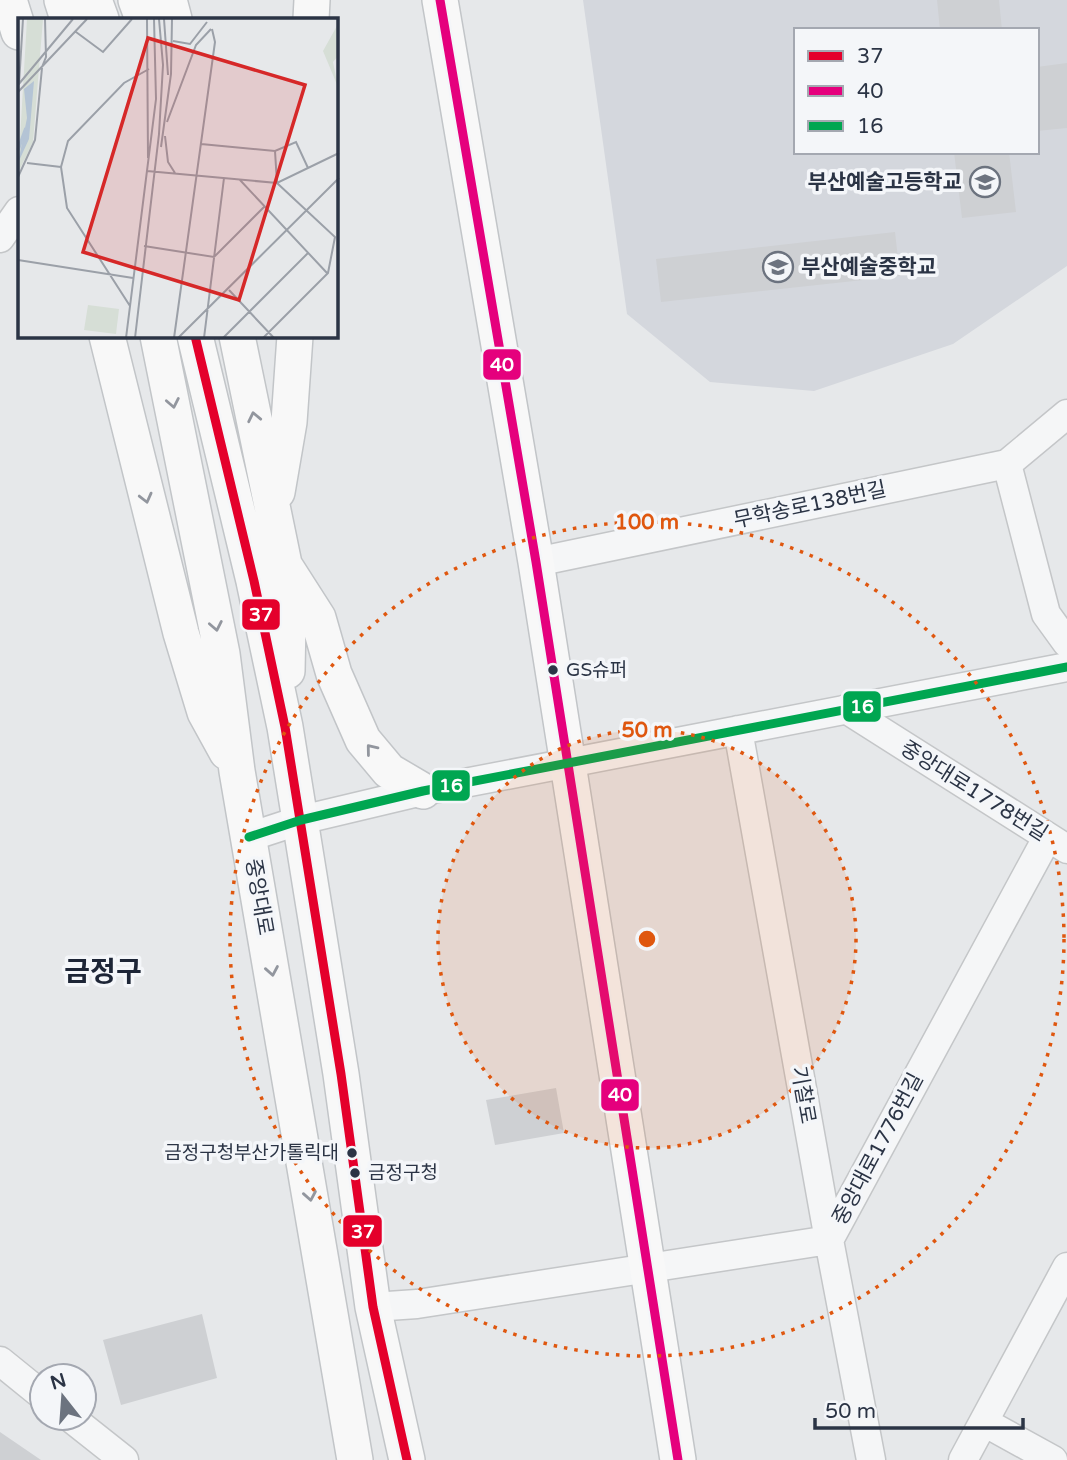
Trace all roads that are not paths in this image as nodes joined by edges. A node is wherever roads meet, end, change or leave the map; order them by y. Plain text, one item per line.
1 (9, 0) edge
2 (62, 0) edge
3 (94, 0) edge
4 (136, 0) edge
5 (169, 0) edge
6 (313, 0) edge
7 (440, 0) edge
8 (68, 18) edge
9 (101, 18) edge
10 (143, 18) edge
11 (174, 18) edge
12 (311, 18) edge
13 (18, 29) edge
14 (18, 212) edge
15 (0, 238) edge
16 (107, 338) edge
17 (158, 338) edge
18 (195, 338) edge
19 (237, 338) edge
20 (295, 338) edge
21 (1067, 414) edge
22 (1007, 464) junction
23 (274, 513) junction
24 (536, 562) junction
25 (284, 564) junction
26 (1067, 643) edge
27 (1067, 667) edge
28 (846, 709) junction
29 (285, 727) junction
30 (738, 730) junction
31 (567, 763) junction
32 (237, 771) junction
33 (423, 791) junction
34 (301, 820) junction
35 (249, 837) junction
36 (1057, 843) edge
37 (829, 1240) junction
38 (647, 1267) junction
39 (1067, 1267) edge
40 (373, 1307) junction
41 (0, 1361) edge
42 (28, 1384) edge
43 (984, 1422) junction
44 (89, 1432) edge
45 (124, 1460) edge
46 (355, 1460) edge
47 (407, 1460) edge
48 (678, 1460) edge
49 (871, 1460) edge
50 (963, 1460) edge
51 (1053, 1460) edge

1 - 13 main road
2 - 8 main road
3 - 9 main road
4 - 10 main road
5 - 11 main road
6 - 12 main road
7 - 24 main road
14 - 15 street
16 -> 32 main road
17 -> 32 main road, 중앙대로
18 - 29 main road
23 -> 19 main road
20 - 23 main road
21 - 22 street, 무학송로138번길
22 - 24 street, 무학송로138번길
22 - 26 street
23 - 25 main road
24 - 31 main road
25 - 29 main road
33 -> 25 main road
27 - 28 street
28 - 30 street
28 - 36 street, 중앙대로1778번길
29 - 34 main road
30 - 31 street
30 - 37 street, 기찰로
31 - 33 street
31 - 38 main road
32 - 35 main road, 중앙대로
33 - 34 street
34 - 35 street
34 - 40 main road
35 -> 46 main road, 중앙대로
36 - 37 street, 중앙대로1776번길
37 - 38 street, 중앙대로1776번길
37 - 49 street, 기찰로
38 - 40 street, 중앙대로1776번길
38 - 48 main road
39 - 43 street
40 - 47 main road
41 - 42 street
43 - 50 street
43 - 51 street
44 - 45 street

